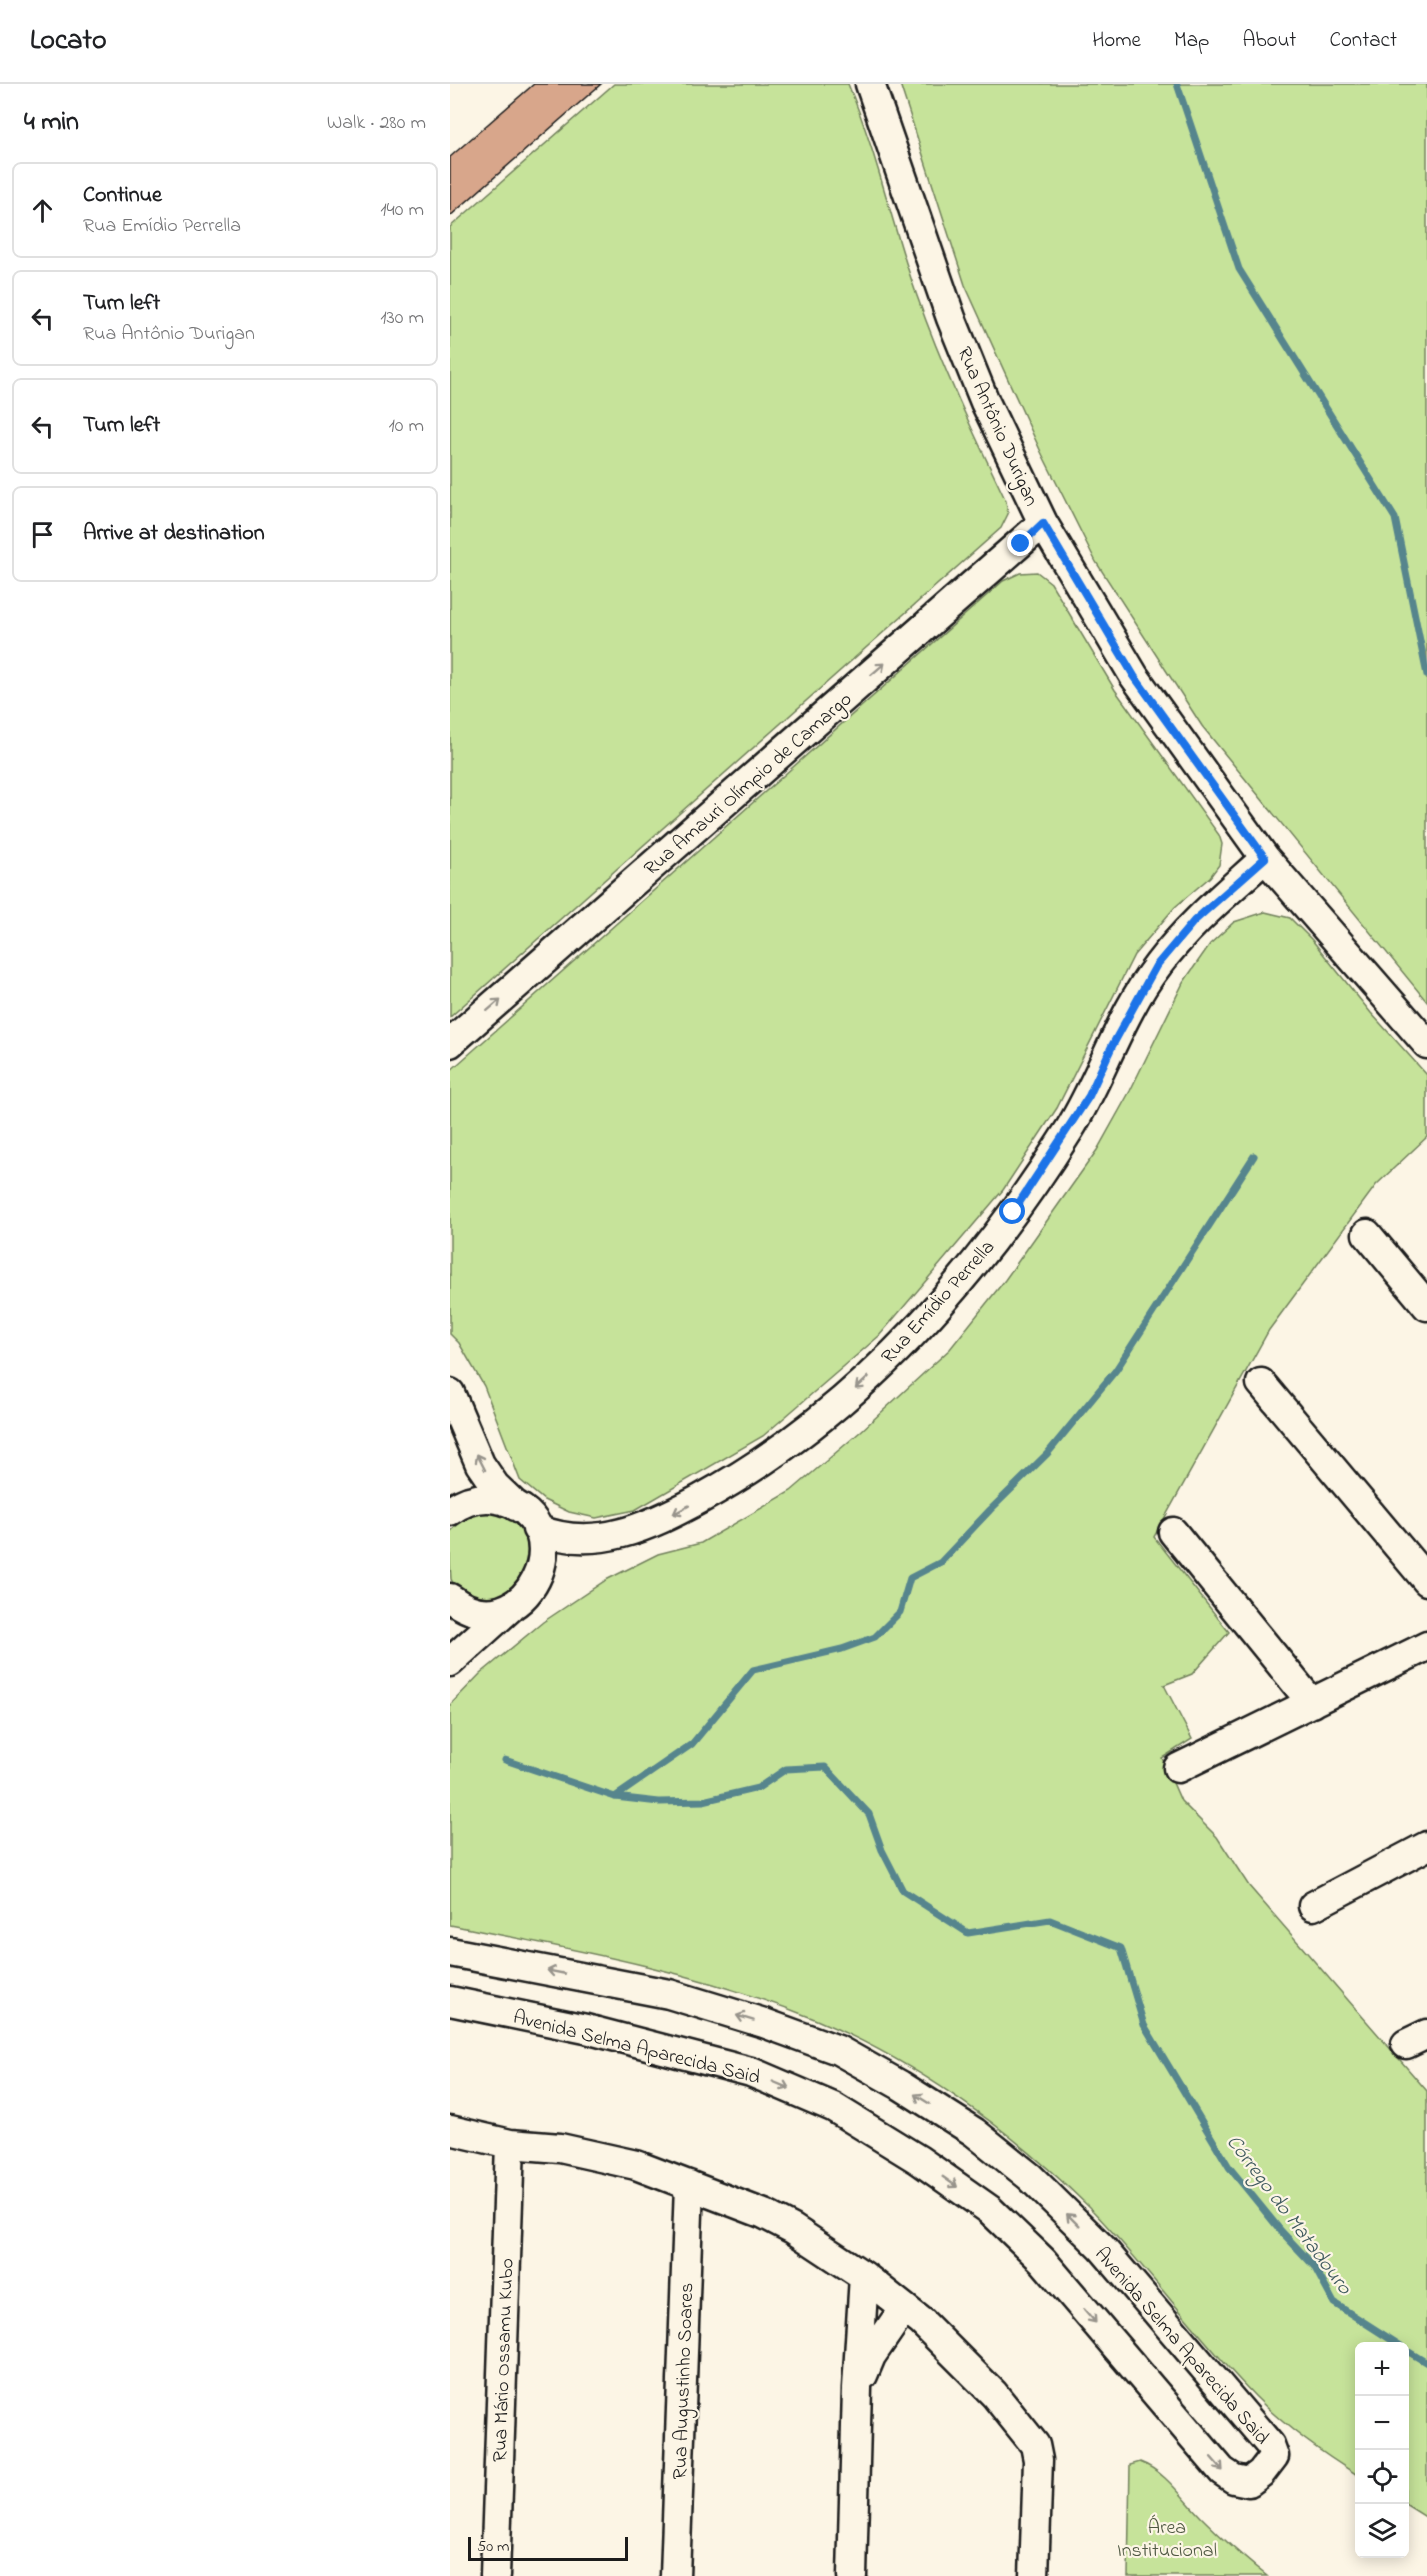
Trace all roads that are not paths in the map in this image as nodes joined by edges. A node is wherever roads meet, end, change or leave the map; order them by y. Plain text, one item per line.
1 (870, 84) edge
2 (1043, 523) junction
3 (1265, 858) junction
4 (1426, 1042) edge
5 (450, 1043) edge
6 (1367, 1234) dead end
7 (1427, 1306) edge
8 (1261, 1383) dead end
9 (450, 1393) edge
10 (517, 1507) junction
11 (450, 1511) edge
12 (537, 1529) junction
13 (1173, 1532) dead end
14 (1427, 1581) edge
15 (450, 1598) edge
16 (515, 1604) junction
17 (1427, 1646) edge
18 (450, 1662) edge
19 (1312, 1703) junction
20 (1178, 1768) dead end
21 (1427, 1846) edge
22 (1313, 1906) dead end
23 (450, 1952) edge
24 (450, 2001) edge
25 (450, 2130) edge
26 (510, 2144) junction
27 (689, 2185) junction
28 (864, 2276) junction
29 (904, 2308) junction
30 (857, 2388) junction
31 (495, 2576) edge
32 (675, 2576) edge
33 (852, 2576) edge
34 (1034, 2576) edge

1 - 2 street, Rua Antônio Durigan
2 - 3 street, Rua Antônio Durigan
5 -> 2 street, Rua Amauri Olímpio de Camargo
3 - 4 street, Rua Antônio Durigan
3 -> 12 street, Rua Emídio Perrella
6 - 7 street
8 - 14 street
10 -> 9 street
10 - 11 street
10 - 12 street
12 - 16 street
13 - 19 street
15 - 16 street
16 - 18 street
17 - 19 street
19 - 20 street
21 - 22 street
24 -> 23 street, Avenida Selma Aparecida Said
25 - 26 street
26 - 27 street
26 - 31 street, Rua Mário Ossamu Kubo
27 - 28 street
27 - 32 street, Rua Augustinho Soares
28 - 29 street
28 - 30 street
29 - 30 street
29 - 34 street
30 - 33 street

